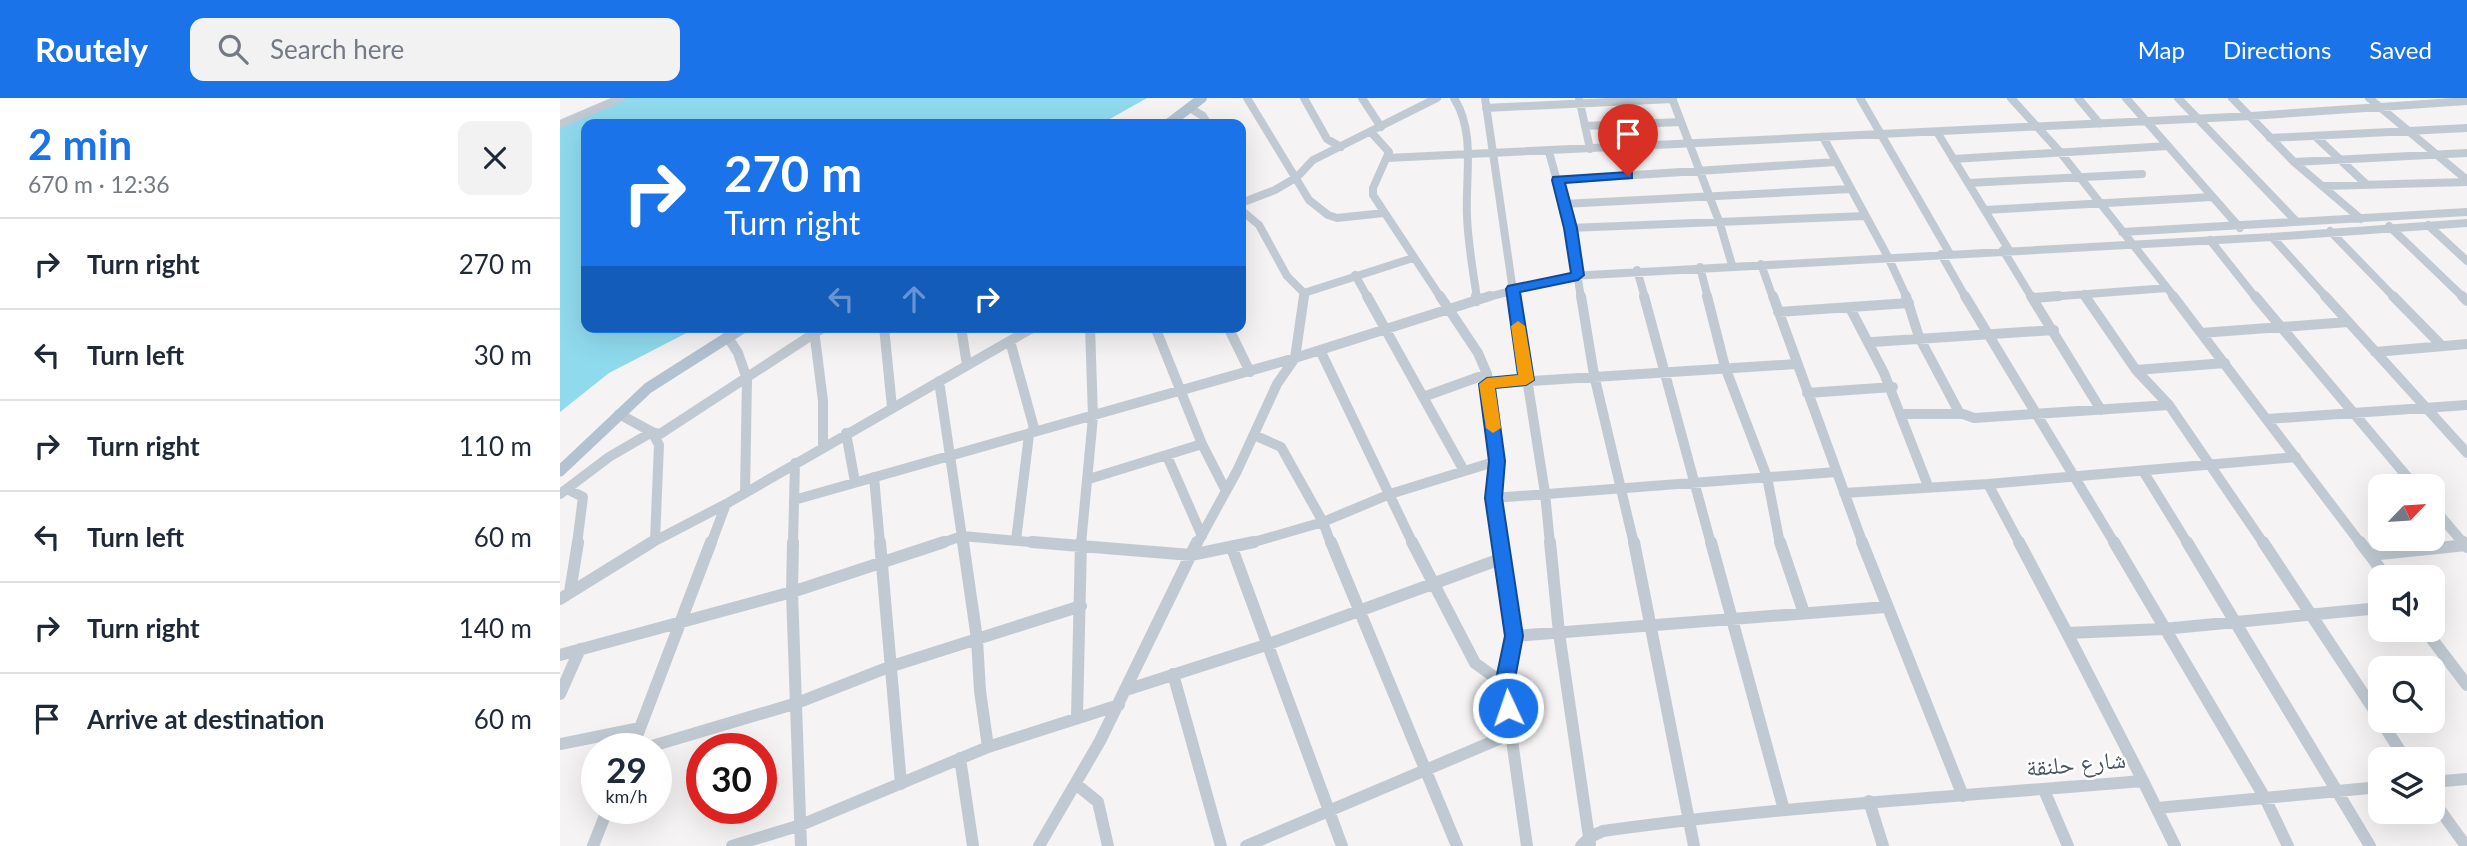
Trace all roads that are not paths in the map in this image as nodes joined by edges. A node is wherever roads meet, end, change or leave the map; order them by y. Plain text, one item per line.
1 (621, 98) edge
2 (1202, 98) edge
3 (1247, 98) edge
4 (1304, 98) edge
5 (1362, 98) edge
6 (1437, 98) edge
7 (1454, 98) edge
8 (1673, 98) edge
9 (1860, 98) edge
10 (2011, 98) edge
11 (2078, 98) edge
12 (2126, 98) edge
13 (2178, 98) edge
14 (2232, 98) edge
15 (2369, 98) edge
16 (1424, 100) edge
17 (2461, 100) edge
18 (1579, 101) edge
19 (1485, 103) edge
20 (1190, 108) junction
21 (2381, 108) junction
22 (2251, 116) junction
23 (1175, 119) edge
24 (1205, 119) edge
25 (2198, 119) junction
26 (2148, 121) junction
27 (1681, 122) junction
28 (560, 124) edge
29 (2100, 124) junction
30 (1585, 126) junction
31 (2036, 127) junction
32 (2467, 128) edge
33 (1376, 130) junction
34 (2410, 131) junction
35 (1937, 132) junction
36 (1880, 133) junction
37 (2315, 136) junction
38 (1823, 137) junction
39 (2270, 138) junction
40 (1689, 143) junction
41 (2168, 146) junction
42 (1341, 147) junction
43 (1590, 149) junction
44 (1549, 152) junction
45 (2060, 152) junction
46 (2467, 153) edge
47 (1491, 154) junction
48 (1467, 155) junction
49 (2436, 155) junction
50 (1387, 158) junction
51 (1954, 159) junction
52 (2340, 160) junction
53 (1836, 162) junction
54 (2294, 162) junction
55 (1699, 172) junction
56 (2142, 174) dead end
57 (2079, 176) junction
58 (1297, 177) junction
59 (1558, 180) junction
60 (2467, 181) edge
61 (1968, 183) junction
62 (2366, 184) junction
63 (2325, 186) junction
64 (1850, 189) junction
65 (1707, 195) junction
66 (2212, 197) junction
67 (1246, 200) edge
68 (2097, 201) junction
69 (1563, 204) junction
70 (1246, 208) edge
71 (1985, 210) junction
72 (2467, 212) edge
73 (1384, 213) junction
74 (1865, 216) junction
75 (2361, 219) junction
76 (2297, 222) junction
77 (2467, 223) edge
78 (1720, 224) junction
79 (2428, 225) junction
80 (2238, 226) junction
81 (2389, 226) junction
82 (1570, 228) junction
83 (2330, 231) junction
84 (2122, 232) junction
85 (2250, 237) junction
86 (2272, 237) junction
87 (2210, 240) junction
88 (2133, 244) junction
89 (2006, 250) junction
90 (1946, 254) junction
91 (1888, 257) junction
92 (1413, 258) junction
93 (2467, 261) edge
94 (1761, 264) junction
95 (1732, 265) junction
96 (1700, 267) junction
97 (1637, 270) junction
98 (1355, 275) junction
99 (1578, 275) junction
100 (2167, 288) junction
101 (1512, 289) junction
102 (1304, 293) junction
103 (2084, 294) junction
104 (2034, 298) junction
105 (2466, 299) edge
106 (1477, 300) junction
107 (1909, 303) junction
108 (1850, 308) junction
109 (1450, 310) junction
110 (1778, 312) junction
111 (2348, 322) junction
112 (2279, 327) junction
113 (1385, 330) junction
114 (2054, 330) junction
115 (733, 333) edge
116 (811, 333) edge
117 (814, 333) edge
118 (885, 333) edge
119 (962, 333) edge
120 (1023, 333) edge
121 (1090, 333) edge
122 (1157, 333) edge
123 (1231, 333) edge
124 (2201, 333) junction
125 (1986, 334) junction
126 (727, 336) junction
127 (1919, 337) junction
128 (1010, 341) junction
129 (1872, 342) junction
130 (2467, 344) edge
131 (2442, 346) junction
132 (1320, 350) junction
133 (2375, 352) junction
134 (1295, 358) junction
135 (2225, 363) junction
136 (1797, 364) junction
137 (967, 365) junction
138 (1725, 367) junction
139 (2136, 370) junction
140 (1667, 371) junction
141 (1250, 372) junction
142 (1594, 375) junction
143 (747, 379) junction
144 (1487, 379) junction
145 (1526, 380) junction
146 (939, 382) junction
147 (1893, 387) junction
148 (1180, 391) junction
149 (1807, 393) junction
150 (1423, 397) junction
151 (2169, 405) junction
152 (2467, 405) edge
153 (892, 407) junction
154 (2426, 408) junction
155 (2101, 410) junction
156 (2352, 413) junction
157 (620, 414) junction
158 (1901, 414) junction
159 (1960, 414) junction
160 (2038, 414) junction
161 (1093, 417) junction
162 (2267, 419) junction
163 (652, 432) junction
164 (846, 433) junction
165 (1029, 435) junction
166 (1254, 435) junction
167 (1202, 444) junction
168 (822, 447) junction
169 (2467, 453) edge
170 (1167, 456) junction
171 (949, 457) junction
172 (2296, 457) junction
173 (1497, 461) junction
174 (795, 463) junction
175 (2210, 465) junction
176 (1464, 469) junction
177 (560, 471) edge
178 (2143, 471) junction
179 (1836, 472) junction
180 (2405, 474) edge
181 (2074, 476) junction
182 (874, 477) junction
183 (1767, 477) junction
184 (1089, 479) junction
185 (855, 482) junction
186 (1695, 483) junction
187 (1988, 484) junction
188 (1927, 486) junction
189 (1622, 488) junction
190 (564, 491) edge
191 (1226, 491) junction
192 (745, 493) junction
193 (1545, 493) junction
194 (1844, 493) junction
195 (1390, 494) junction
196 (1493, 498) junction
197 (794, 499) junction
198 (726, 505) junction
199 (2445, 521) edge
200 (1322, 522) junction
201 (1202, 536) junction
202 (962, 537) junction
203 (655, 540) junction
204 (1016, 540) junction
205 (1081, 546) junction
206 (2467, 546) edge
207 (1232, 548) junction
208 (1191, 555) junction
209 (2371, 555) junction
210 (1503, 558) junction
211 (882, 562) junction
212 (2378, 565) edge
213 (1432, 584) junction
214 (792, 593) junction
215 (565, 595) edge
216 (1081, 606) junction
217 (1886, 607) junction
218 (2368, 609) edge
219 (1357, 612) junction
220 (1804, 613) junction
221 (2313, 615) junction
222 (1731, 620) junction
223 (2237, 621) junction
224 (678, 624) junction
225 (1650, 625) junction
226 (2163, 629) junction
227 (1559, 633) junction
228 (2067, 633) junction
229 (1514, 636) junction
230 (977, 639) junction
231 (2434, 642) edge
232 (1266, 645) junction
233 (580, 649) junction
234 (560, 655) edge
235 (889, 667) junction
236 (1173, 674) junction
237 (1504, 684) junction
238 (2467, 685) edge
239 (1126, 690) junction
240 (560, 694) edge
241 (2368, 700) edge
242 (797, 704) junction
243 (1119, 705) junction
244 (1077, 717) junction
245 (640, 728) junction
246 (638, 733) edge
247 (1513, 733) junction
248 (672, 740) edge
249 (560, 744) edge
250 (988, 747) junction
251 (960, 758) junction
252 (1425, 771) junction
253 (2467, 779) edge
254 (2143, 781) junction
255 (2445, 781) edge
256 (901, 784) junction
257 (1077, 785) junction
258 (2368, 788) edge
259 (2044, 790) junction
260 (2336, 791) junction
261 (1963, 796) junction
262 (2265, 798) junction
263 (1869, 801) junction
264 (2157, 808) junction
265 (1784, 810) junction
266 (1328, 812) junction
267 (2445, 817) edge
268 (1689, 819) junction
269 (602, 824) edge
270 (800, 825) junction
271 (1587, 843) edge
272 (593, 846) edge
273 (732, 846) edge
274 (801, 846) edge
275 (974, 846) edge
276 (1040, 846) edge
277 (1108, 846) edge
278 (1221, 846) edge
279 (1246, 846) edge
280 (1342, 846) edge
281 (1457, 846) edge
282 (1527, 846) edge
283 (1694, 846) edge
284 (1883, 846) edge
285 (2068, 846) edge
286 (2175, 846) edge
287 (2288, 846) edge
288 (2370, 846) edge
289 (2466, 846) edge

1 - 28 street
2 - 20 main road
3 - 58 street
4 - 42 street
5 - 33 street
6 - 16 street
7 - 48 street
8 - 18 street
8 - 27 street
9 - 36 street
10 - 31 street
11 - 29 street
12 - 26 street
13 - 25 street
14 - 22 street
15 - 21 street
16 - 33 street
17 - 21 street
18 - 19 street
18 - 30 street
19 - 47 street
20 - 23 main road
20 - 24 street
21 - 22 street
21 - 34 street
22 - 25 street
22 - 39 street
25 - 26 street
25 - 76 street
26 - 29 street
26 - 41 street
27 - 30 street
27 - 40 street
29 - 31 street
30 - 43 street
31 - 35 street
31 - 45 street
32 - 34 street
33 - 42 street
33 - 50 street
34 - 37 street
34 - 49 street
35 - 36 street
35 - 51 street
36 - 38 street
36 - 90 street
37 - 39 street
37 - 52 street
38 - 40 street
38 - 53 street
39 - 54 street
40 - 43 street
40 - 55 street
41 - 45 street
41 - 66 street
42 - 58 street
43 - 44 street
44 - 47 street
44 - 59 street
45 - 51 street
45 - 57 street
46 - 49 street
47 - 48 street
47 - 101 street
48 - 50 street
48 - 106 street
49 - 52 street
49 - 60 street
50 - 73 street
51 - 61 street
52 - 54 street
52 - 62 street
53 - 55 street
53 - 64 street
54 - 63 street
55 - 59 street
55 - 65 street
56 - 57 street
57 - 61 street
57 - 68 street
58 - 67 street
58 - 73 street
59 - 69 street
60 - 62 street
61 - 71 street
62 - 63 street
63 - 75 street
64 - 65 street
64 - 74 street
65 - 69 street
65 - 78 street
66 - 68 street
66 - 80 street
68 - 71 street
68 - 84 street
69 - 82 street
70 - 102 street
71 - 89 street
72 - 75 street
73 - 92 street
74 - 78 street
74 - 91 street
75 - 76 street
76 - 80 street
77 - 79 street
78 - 82 street
78 - 95 street
79 - 81 street
79 - 93 street
80 - 84 street
80 - 85 street
81 - 83 street
81 - 105 street
82 - 99 street
83 - 86 street
83 - 131 street
84 - 88 street
85 - 86 street
85 - 87 street
86 - 111 street
87 - 88 street
87 - 112 street
88 - 89 street
88 - 100 street
89 - 90 street
89 - 104 street
90 - 91 street
90 - 125 street
91 - 94 street
91 - 107 street
92 - 98 street
92 - 109 street
94 - 95 street
94 - 110 street
95 - 96 street
96 - 97 street
96 - 138 street
97 - 99 street
97 - 140 street
98 - 102 street
98 - 113 street
99 - 101 street
99 - 142 street
100 - 103 street
100 - 124 street
101 - 106 street
101 - 145 street
102 - 134 street
103 - 104 street
103 - 139 street
104 - 114 street
106 - 109 street
107 - 108 street
107 - 127 street
108 - 110 street
108 - 129 street
109 - 113 street
109 - 144 street
110 - 136 street
111 - 112 street
111 - 133 street
112 - 124 street
112 - 156 street
113 - 132 street
113 - 150 street
114 - 125 street
114 - 155 street
115 - 126 main road
116 - 143 street
117 - 168 street
118 - 153 street
119 - 137 street
120 - 128 street
121 - 161 street
122 - 148 street
123 - 141 street
124 - 135 street
125 - 127 street
125 - 160 street
126 - 143 street
126 - 157 main road
127 - 129 street
127 - 159 street
128 - 137 street
128 - 165 street
129 - 147 street
130 - 131 street
131 - 133 street
132 - 134 street
132 - 195 street
133 - 154 street
134 - 141 street
134 - 166 street
135 - 139 street
135 - 162 street
136 - 138 street
136 - 149 street
137 - 146 street
138 - 140 street
138 - 183 street
139 - 151 street
140 - 142 street
140 - 186 street
141 - 148 street
142 - 145 street
142 - 189 street
143 - 163 street
143 - 192 street
144 - 145 street
144 - 150 street
144 - 173 street
145 - 193 street
146 - 153 street
146 - 171 street
147 - 149 street
147 - 158 street
148 - 161 street
148 - 167 street
149 - 179 street
150 - 176 street
151 - 155 street
151 - 175 street
152 - 154 street
153 - 164 street
154 - 156 street
154 - 169 street
155 - 160 street
156 - 162 street
156 - 180 street
157 - 163 street
157 - 177 main road
158 - 159 street
158 - 188 street
159 - 160 street
160 - 181 street
161 - 165 street
161 - 184 street
162 - 172 street
163 - 190 street
163 - 203 street
164 - 168 street
164 - 185 street
165 - 171 street
165 - 204 street
166 - 191 street
166 - 200 street
167 - 170 street
167 - 191 street
168 - 174 street
170 - 184 street
170 - 201 street
171 - 182 street
171 - 202 street
172 - 175 street
172 - 209 street
173 - 176 street
173 - 196 street
174 - 192 street
174 - 197 street
175 - 178 street
175 - 221 street
176 - 195 street
178 - 181 street
178 - 223 street
179 - 183 street
179 - 194 street
181 - 187 street
181 - 226 street
182 - 185 street
182 - 211 street
183 - 186 street
183 - 220 street
184 - 205 street
185 - 197 street
186 - 189 street
186 - 222 street
187 - 188 street
187 - 228 street, شارع حلنقة
188 - 194 street
189 - 193 street
189 - 225 street
190 - 215 street
191 - 201 street
192 - 198 street
193 - 196 street
193 - 227 street
194 - 217 street
195 - 200 street
195 - 213 street
196 - 210 street
197 - 214 street
198 - 203 street
198 - 224 street
199 - 206 street
200 - 207 street
200 - 219 street
201 - 208 street
202 - 204 street
202 - 211 street
202 - 230 street
203 - 215 street
204 - 205 street
205 - 208 street
205 - 216 street
206 - 209 street
207 - 208 street
207 - 232 street
208 - 239 street
209 - 212 street
210 - 213 street
210 - 229 street
211 - 214 street
211 - 235 street
213 - 219 street
213 - 237 street
214 - 224 street
214 - 242 street
216 - 230 street
216 - 244 street
217 - 220 street
217 - 261 street
218 - 221 street
219 - 232 street
219 - 252 street
220 - 222 street
221 - 223 street
221 - 241 street
222 - 225 street
222 - 265 street
223 - 226 street
223 - 260 street
224 - 233 street
224 - 245 street
225 - 227 street
225 - 268 street
226 - 228 street
226 - 262 street
227 - 229 street
227 - 271 street
228 - 254 street, شارع حلنقة
229 - 237 street
230 - 235 street
230 - 250 street
231 - 238 street
232 - 236 street
232 - 266 street
233 - 234 street
233 - 240 street
235 - 242 street
235 - 256 street
236 - 239 street
236 - 278 street
237 - 247 street
239 - 243 street
242 - 248 street
242 - 270 street
243 - 244 street
243 - 257 street
244 - 250 street
245 - 246 street
245 - 249 street
247 - 252 street
247 - 282 street
250 - 251 street
251 - 256 street
251 - 275 street
252 - 266 street
252 - 281 street
253 - 255 street
254 - 259 street, شارع حلنقة
254 - 264 street
256 - 270 street
257 - 276 street
257 - 277 street
258 - 260 street
259 - 261 street, شارع حلنقة
259 - 285 street
260 - 262 street
260 - 288 street
261 - 263 street, شارع حلنقة
262 - 264 street
262 - 287 street
263 - 265 street, شارع حلنقة
263 - 284 street
264 - 286 street
265 - 268 street, شارع حلنقة
266 - 279 street
266 - 280 street
267 - 289 street
268 - 271 street, شارع حلنقة
268 - 283 street
269 - 272 street
270 - 273 street
270 - 274 street

